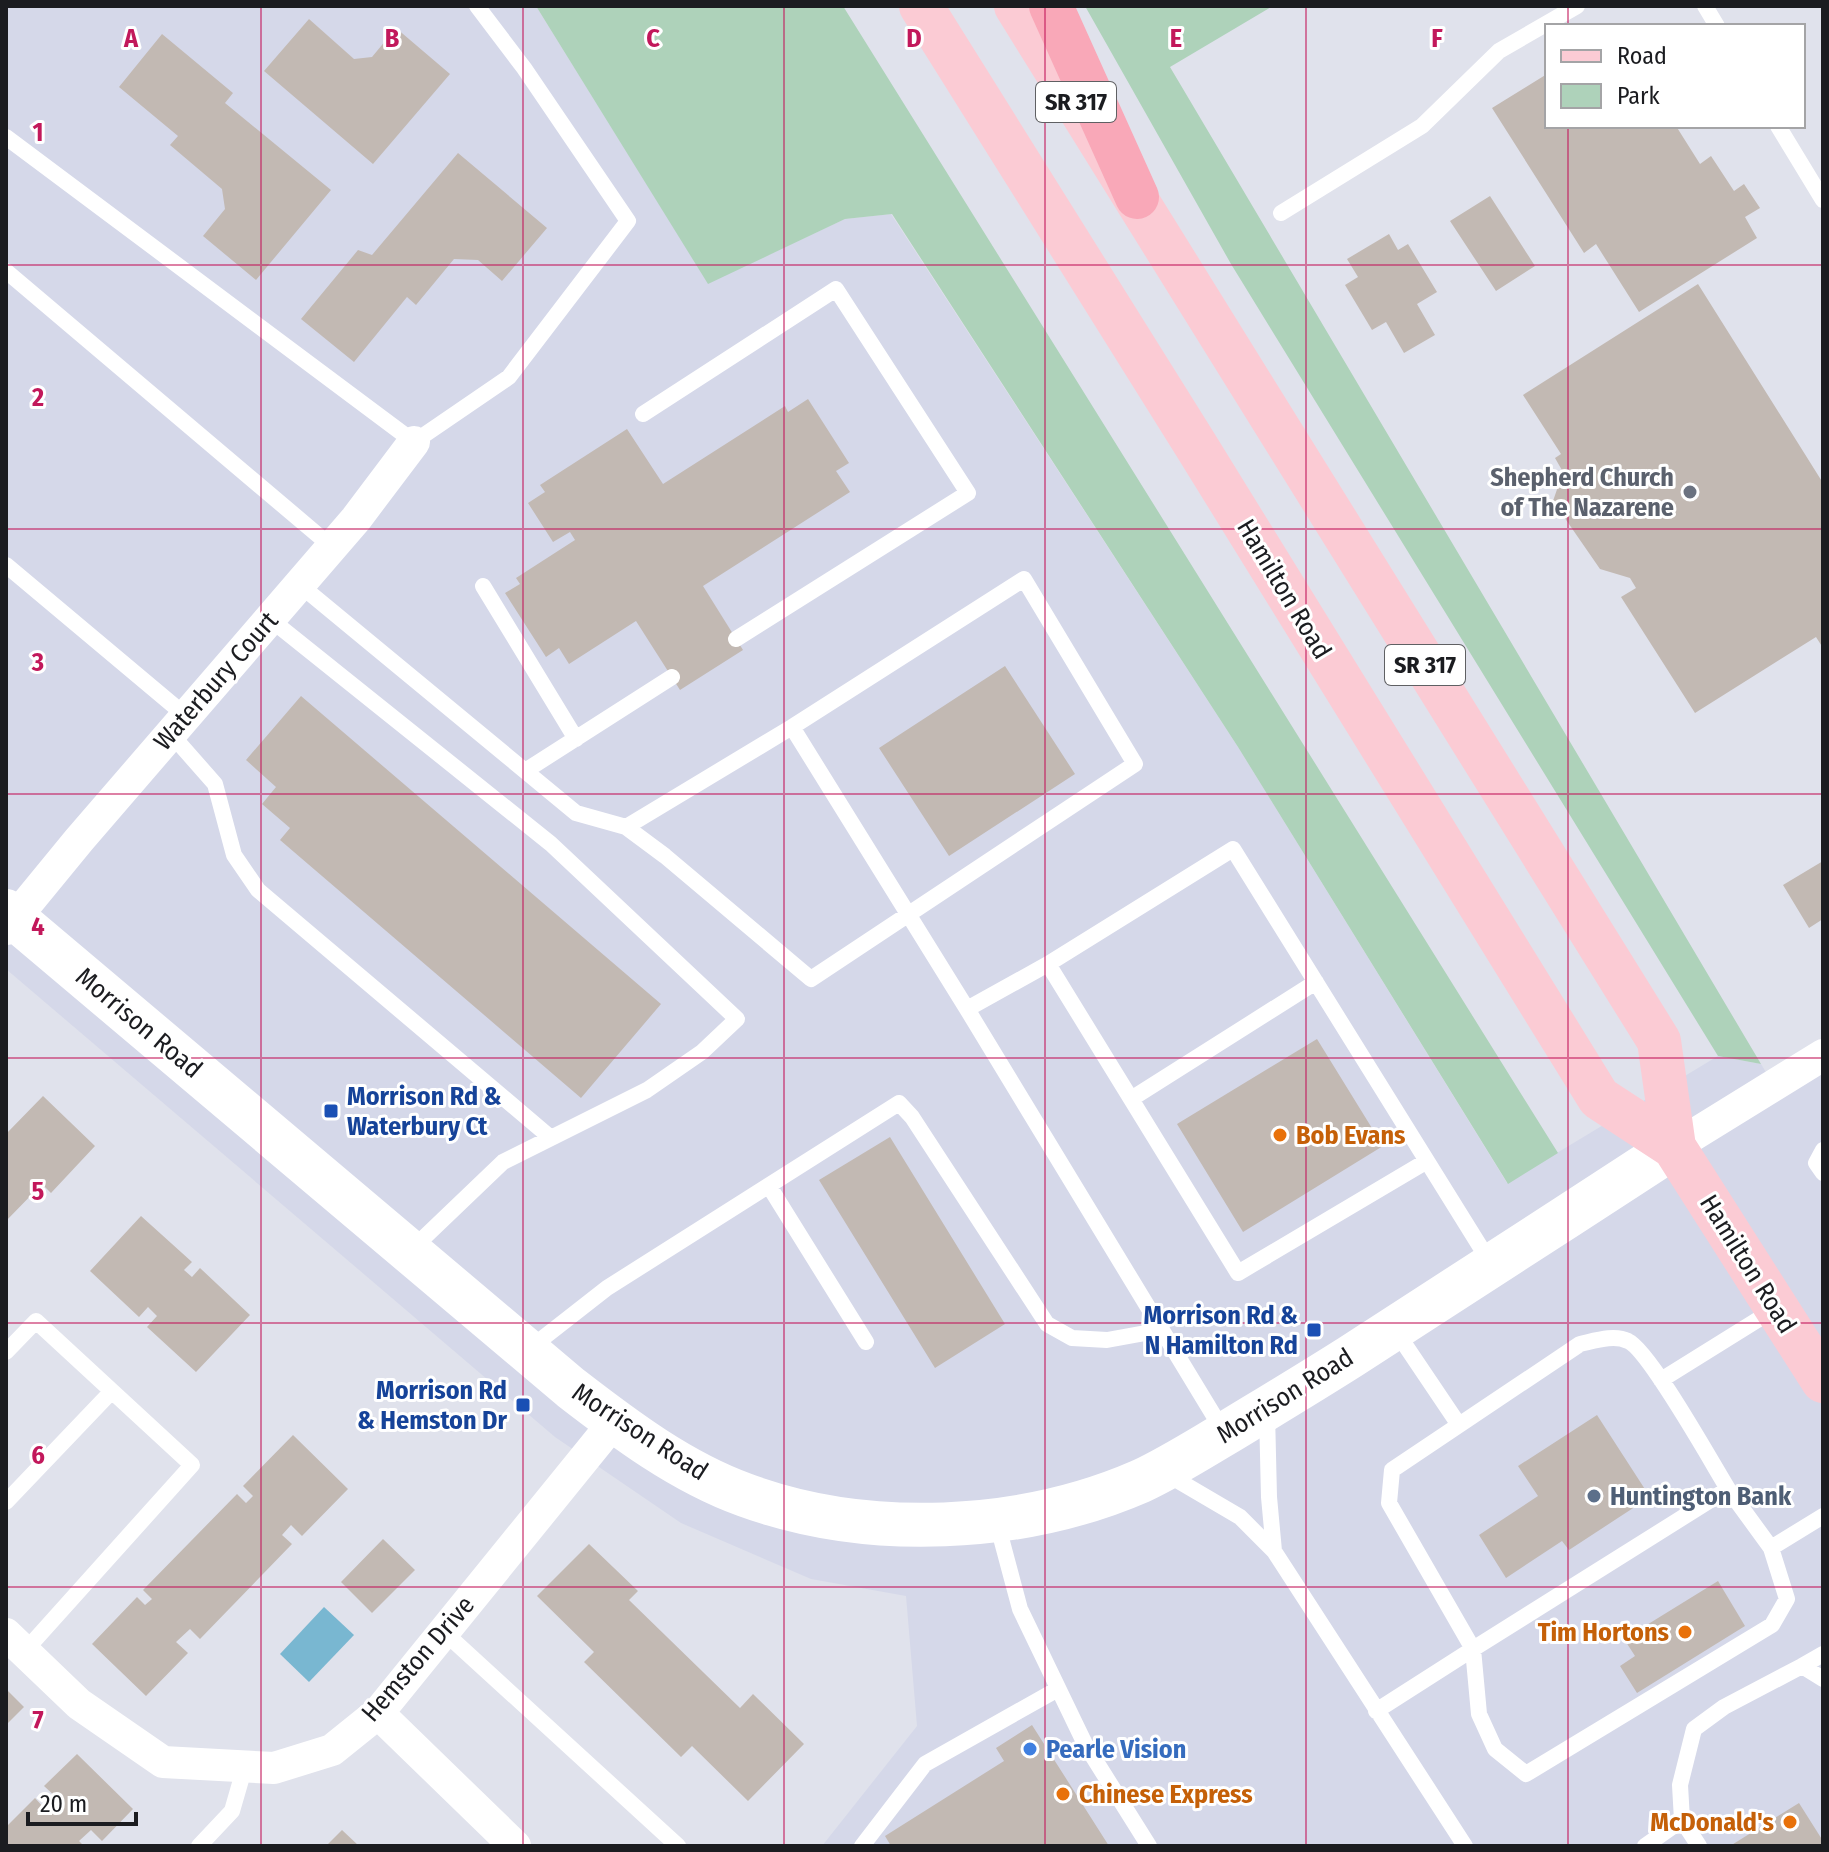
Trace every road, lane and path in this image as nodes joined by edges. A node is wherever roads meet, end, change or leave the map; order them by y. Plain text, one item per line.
1 (477, 6) edge
2 (921, 6) edge
3 (1016, 6) edge
4 (1051, 6) edge
5 (1577, 6) edge
6 (1705, 6) edge
7 (1545, 24) edge
8 (1546, 24) edge
9 (1716, 24) edge
10 (1779, 128) edge
11 (6, 137) edge
12 (1137, 197) junction
13 (1823, 200) edge
14 (1281, 213) dead end
15 (6, 271) edge
16 (643, 414) dead end
17 (414, 442) junction
18 (332, 547) junction
19 (6, 565) edge
20 (300, 585) junction
21 (483, 586) dead end
22 (270, 619) junction
23 (736, 639) dead end
24 (672, 677) dead end
25 (178, 725) junction
26 (792, 727) junction
27 (576, 739) junction
28 (525, 771) junction
29 (626, 827) junction
30 (907, 915) junction
31 (9, 920) edge
32 (1048, 964) junction
33 (1316, 982) junction
34 (967, 1009) junction
35 (1823, 1055) edge
36 (1131, 1099) junction
37 (551, 1138) junction
38 (1674, 1147) junction
39 (1823, 1150) edge
40 (1427, 1161) junction
41 (1823, 1173) edge
42 (769, 1186) junction
43 (409, 1252) junction
44 (1492, 1266) junction
45 (1775, 1309) junction
46 (1394, 1329) junction
47 (1162, 1330) junction
48 (866, 1342) dead end
49 (527, 1351) junction
50 (6, 1352) edge
51 (1661, 1380) junction
52 (1823, 1381) edge
53 (112, 1391) junction
54 (1267, 1409) junction
55 (614, 1422) junction
56 (1459, 1425) junction
57 (1225, 1434) junction
58 (1161, 1471) junction
59 (1728, 1489) junction
60 (6, 1502) edge
61 (1823, 1516) edge
62 (996, 1521) junction
63 (1771, 1548) junction
64 (1274, 1551) junction
65 (444, 1632) junction
66 (15, 1643) edge
67 (1473, 1649) junction
68 (1823, 1654) edge
69 (1802, 1666) junction
70 (1823, 1679) edge
71 (1058, 1689) junction
72 (1376, 1711) junction
73 (378, 1713) junction
74 (245, 1766) junction
75 (1682, 1820) junction
76 (199, 1846) edge
77 (515, 1846) edge
78 (678, 1846) edge
79 (862, 1846) edge
80 (1149, 1846) edge
81 (1465, 1846) edge
82 (1645, 1846) edge
83 (1699, 1846) edge

1 - 17 lane
2 - 38 main road, Hamilton Road / SR 317
3 - 12 main road, Hamilton Road / SR 317
4 - 12 highway
5 - 8 lane
6 - 9 lane
7 - 14 lane
10 - 13 lane
11 - 17 lane
12 - 38 main road, Hamilton Road / SR 317
15 - 18 lane
16 - 23 lane
17 - 18 street, Waterbury Court
18 - 20 street, Waterbury Court
19 - 25 lane
20 - 22 street, Waterbury Court
20 - 28 lane
21 - 27 lane
22 - 25 street, Waterbury Court
22 - 37 lane
24 - 27 lane
25 - 31 street, Waterbury Court
25 - 37 lane
26 - 29 lane
26 - 30 lane
26 - 30 lane
27 - 28 lane
28 - 29 lane
29 - 30 lane
30 - 34 lane
31 - 43 main road, Morrison Road
32 - 33 lane
32 - 34 lane
32 - 36 lane
33 - 36 lane
33 - 40 lane
34 - 47 lane
35 - 38 street
36 - 40 lane
37 - 43 lane
38 - 44 main road, Morrison Road
38 - 45 main road, Hamilton Road / SR 317
39 - 41 lane
40 - 44 lane
42 - 47 lane
42 - 48 lane
42 - 49 lane
43 - 49 main road, Morrison Road
44 - 46 main road, Morrison Road
45 - 51 lane
45 - 52 main road, Hamilton Road / SR 317
46 - 54 main road, Morrison Road
46 - 56 lane
47 - 57 lane
49 - 55 main road, Morrison Road
50 - 53 lane
51 - 56 lane
51 - 59 lane
53 - 60 lane
53 - 66 lane
54 - 57 main road, Morrison Road
54 - 64 lane
55 - 62 main road, Morrison Road
55 - 65 street, Hemston Drive
56 - 67 lane
57 - 58 main road, Morrison Road
58 - 62 main road, Morrison Road
58 - 64 lane
59 - 63 lane
59 - 67 lane
61 - 63 lane
62 - 71 lane
63 - 67 lane
64 - 72 lane
65 - 73 street, Hemston Drive
65 - 78 lane
66 - 74 street, Hemston Drive
67 - 72 lane
68 - 69 lane
69 - 70 lane
69 - 75 lane
71 - 79 lane
71 - 80 lane
72 - 81 lane
73 - 74 street, Hemston Drive
73 - 77 street
74 - 76 lane
75 - 82 lane
75 - 83 lane

